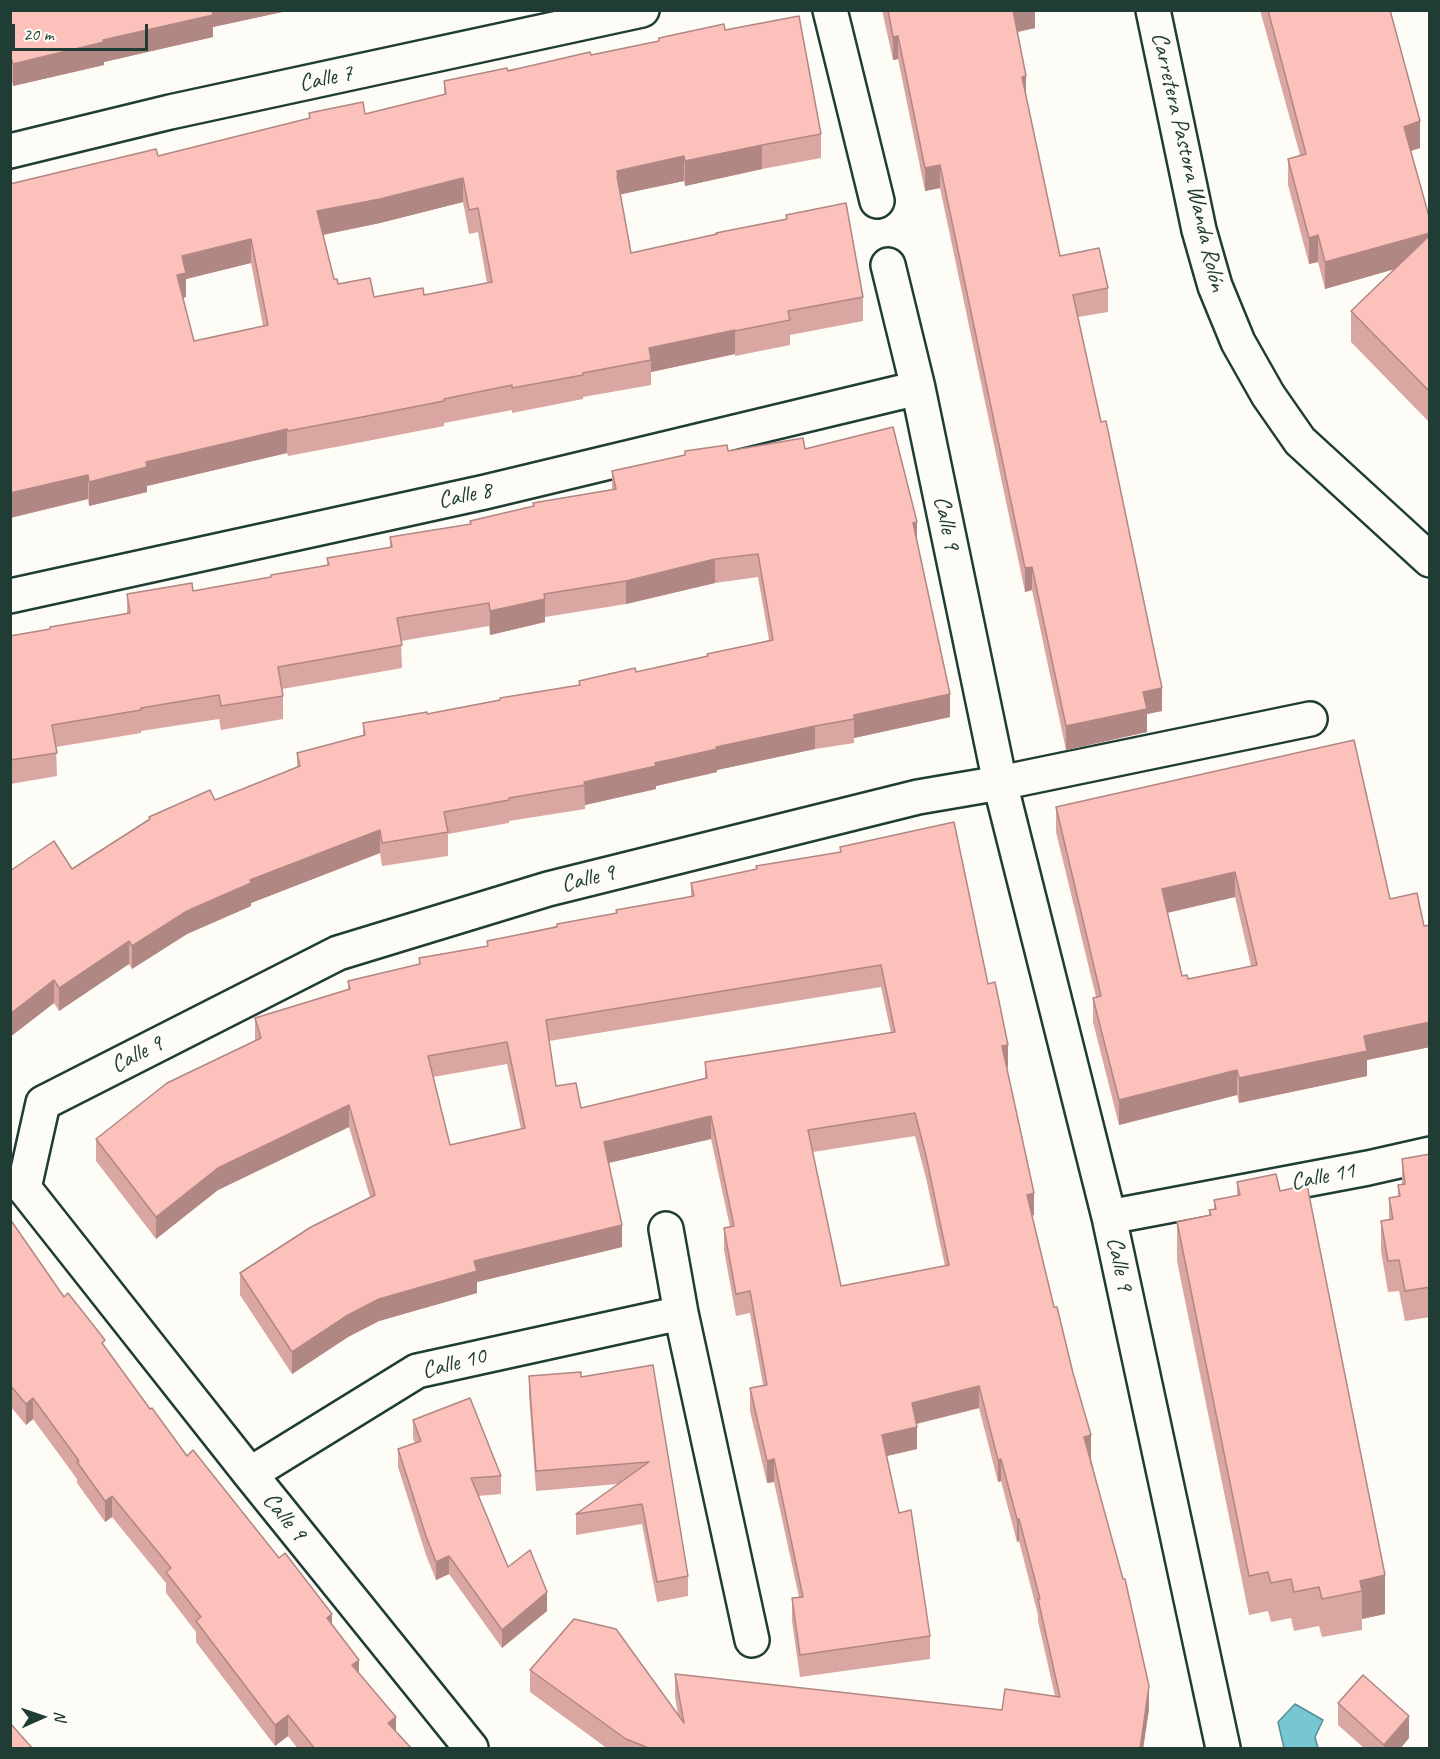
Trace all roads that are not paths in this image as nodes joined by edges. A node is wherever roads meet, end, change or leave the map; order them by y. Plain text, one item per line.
1 (642, 10) edge
2 (830, 10) edge
3 (1153, 10) edge
4 (10, 151) edge
5 (877, 201) dead end
6 (888, 265) dead end
7 (918, 388) junction
8 (1430, 560) edge
9 (10, 596) edge
10 (1310, 720) dead end
11 (1000, 783) junction
12 (1430, 1154) edge
13 (1109, 1217) junction
14 (666, 1229) dead end
15 (681, 1313) junction
16 (250, 1474) junction
17 (752, 1640) dead end
18 (471, 1749) edge
19 (1223, 1749) edge

1 - 4 street, Calle 7
2 - 5 street
3 - 8 street, Carretera Pastora Wanda Rolón
6 - 7 street, Calle 9
7 - 9 street, Calle 8
7 - 11 street, Calle 9
10 - 11 street, Calle 9
11 - 13 street, Calle 9
11 - 16 street, Calle 9
12 - 13 street, Calle 11
13 - 19 street, Calle 9
14 - 15 street
15 - 16 street, Calle 10
15 - 17 street
16 - 18 street, Calle 9

